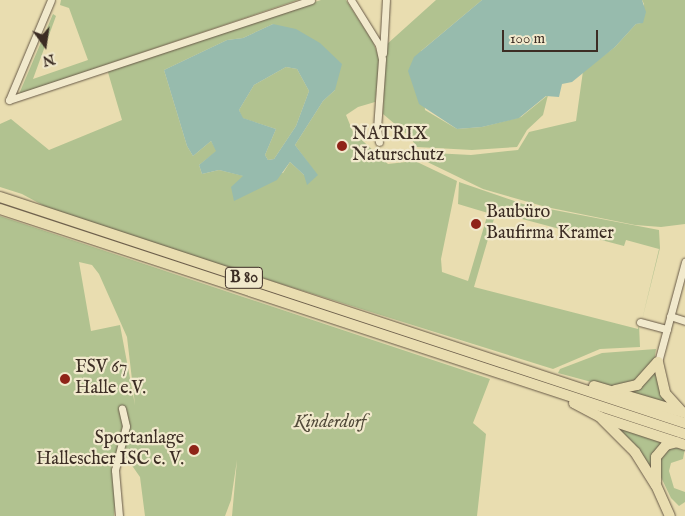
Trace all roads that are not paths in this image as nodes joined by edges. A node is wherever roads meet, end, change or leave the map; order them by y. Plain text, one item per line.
1 (51, 0) edge
2 (311, 0) edge
3 (351, 0) edge
4 (386, 0) edge
5 (382, 59) junction
6 (379, 142) dead end
7 (0, 197) edge
8 (0, 209) edge
9 (685, 262) edge
10 (684, 270) edge
11 (670, 316) junction
12 (640, 322) dead end
13 (685, 322) edge
14 (667, 330) junction
15 (658, 362) junction
16 (558, 380) junction
17 (540, 386) junction
18 (611, 390) junction
19 (122, 408) dead end
20 (685, 413) edge
21 (600, 417) junction
22 (685, 423) edge
23 (685, 434) edge
24 (681, 443) edge
25 (656, 485) junction
26 (119, 516) edge
27 (670, 516) edge

1 - 2 street
3 - 5 street
4 - 5 street
5 - 6 street
7 - 16 highway, B 80
8 - 17 highway, B 80
9 - 10 street
10 - 11 street
11 - 13 street
11 - 14 street
12 - 14 street
14 - 15 street
15 - 18 highway
15 - 20 highway
16 - 18 highway
16 - 22 highway, B 80
17 - 21 highway
17 - 23 highway, B 80
18 - 20 highway
19 - 26 street
21 - 24 highway
21 - 25 highway
24 - 25 highway
25 - 27 highway

